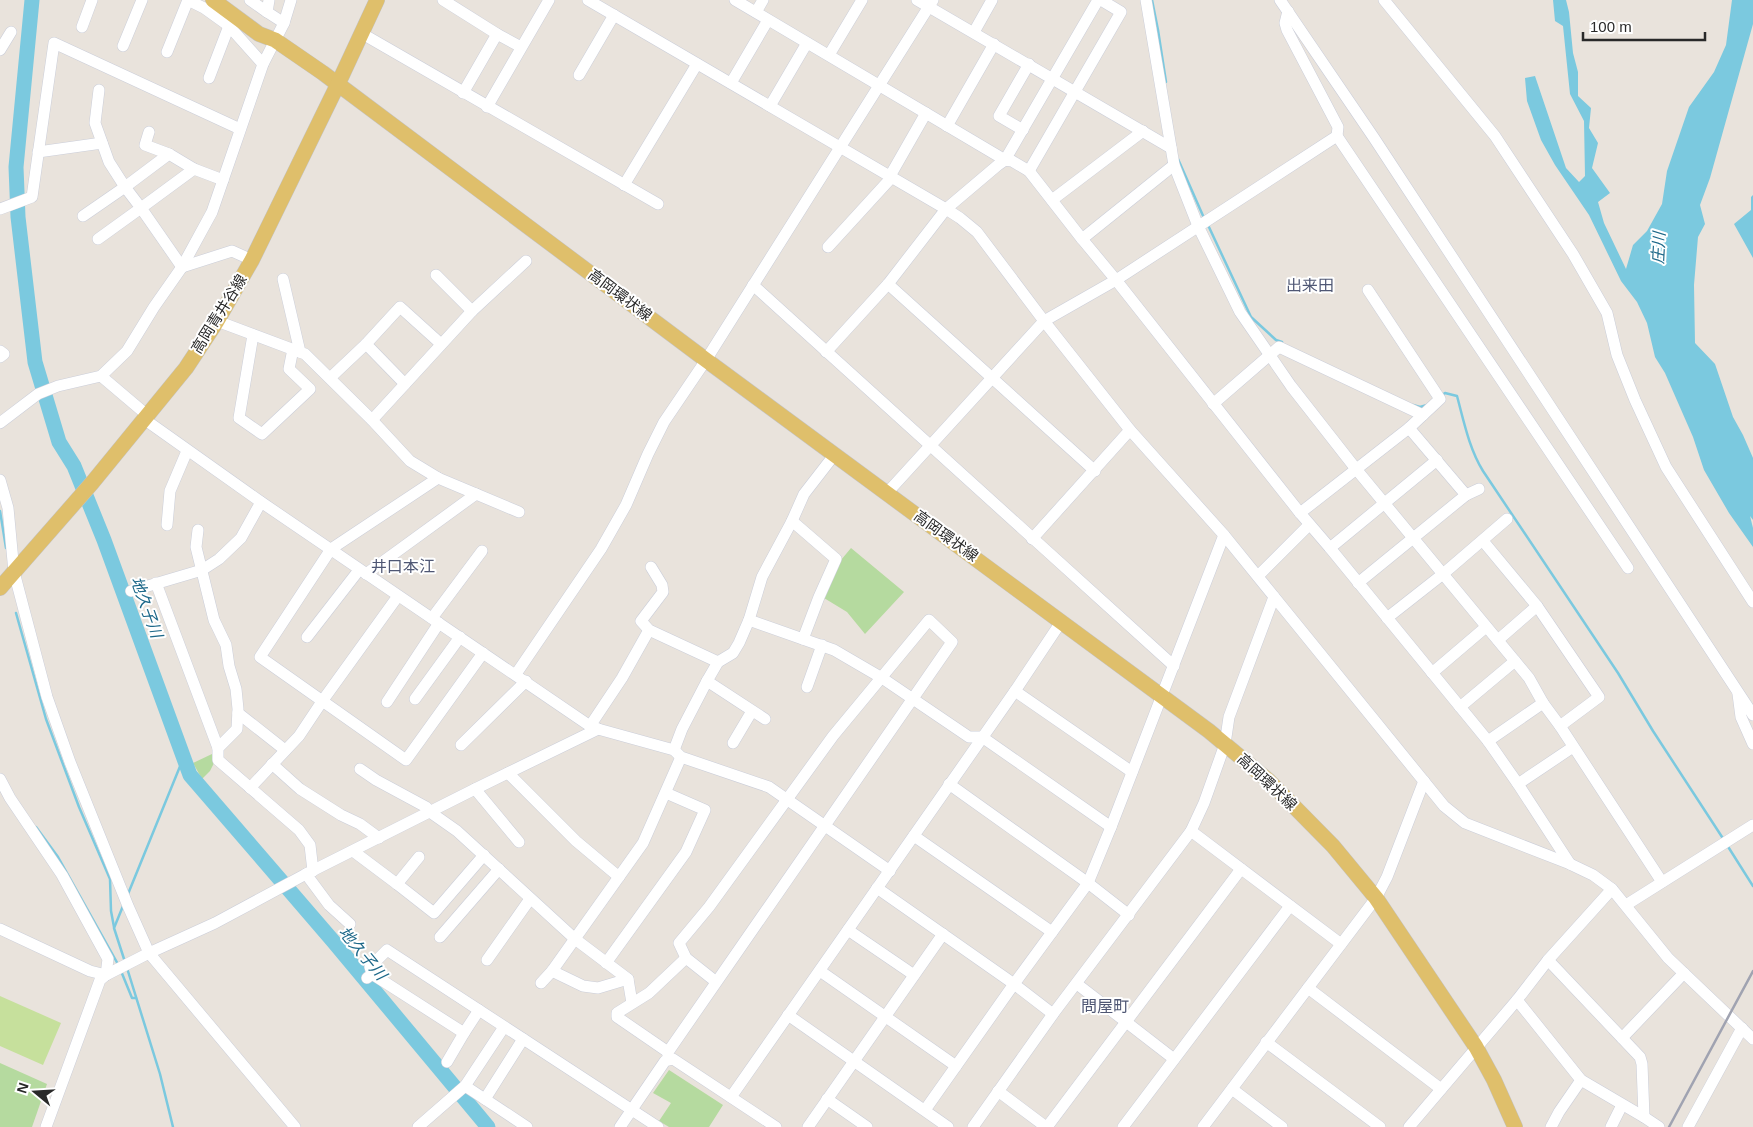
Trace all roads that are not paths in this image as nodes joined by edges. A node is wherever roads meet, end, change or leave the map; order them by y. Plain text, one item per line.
1 (92, 0) edge
2 (142, 0) edge
3 (188, 0) edge
4 (213, 0) edge
5 (230, 0) edge
6 (250, 0) edge
7 (269, 0) edge
8 (291, 0) edge
9 (377, 0) edge
10 (443, 0) edge
11 (548, 0) edge
12 (588, 0) edge
13 (735, 0) edge
14 (763, 0) edge
15 (862, 0) edge
16 (917, 0) edge
17 (992, 0) edge
18 (1099, 0) edge
19 (1146, 0) edge
20 (1280, 0) edge
21 (1384, 0) edge
22 (931, 3) edge
23 (1288, 11) junction
24 (756, 12) junction
25 (614, 15) junction
26 (768, 20) junction
27 (284, 23) junction
28 (263, 24) junction
29 (229, 26) junction
30 (82, 27) dead end
31 (11, 32) dead end
32 (974, 32) junction
33 (361, 33) junction
34 (497, 34) junction
35 (275, 40) junction
36 (807, 43) junction
37 (994, 44) junction
38 (123, 46) dead end
39 (521, 47) junction
40 (0, 50) edge
41 (166, 52) dead end
42 (828, 56) junction
43 (263, 64) junction
44 (697, 64) junction
45 (1029, 64) junction
46 (579, 75) dead end
47 (209, 78) dead end
48 (1053, 79) junction
49 (731, 83) junction
50 (338, 84) junction
51 (878, 85) junction
52 (98, 90) dead end
53 (1075, 91) junction
54 (463, 93) junction
55 (486, 106) junction
56 (770, 106) junction
57 (926, 114) junction
58 (947, 126) junction
59 (240, 129) junction
60 (1023, 130) junction
61 (1144, 131) junction
62 (150, 132) dead end
63 (1336, 136) junction
64 (102, 142) junction
65 (841, 146) junction
66 (1171, 148) junction
67 (38, 152) junction
68 (169, 154) junction
69 (1005, 160) junction
70 (1174, 165) junction
71 (194, 169) junction
72 (1029, 171) junction
73 (891, 176) junction
74 (223, 180) junction
75 (624, 185) junction
76 (124, 187) junction
77 (1052, 200) junction
78 (658, 204) dead end
79 (2, 208) edge
80 (142, 208) junction
81 (946, 209) junction
82 (83, 216) dead end
83 (1198, 226) junction
84 (98, 238) dead end
85 (1082, 239) junction
86 (828, 247) dead end
87 (252, 260) junction
88 (526, 261) dead end
89 (182, 267) junction
90 (436, 275) dead end
91 (283, 279) dead end
92 (1116, 280) junction
93 (753, 284) junction
94 (888, 284) junction
95 (1368, 290) dead end
96 (472, 311) junction
97 (217, 321) junction
98 (1044, 321) junction
99 (253, 335) junction
100 (366, 344) junction
101 (441, 344) junction
102 (296, 350) junction
103 (0, 351) edge
104 (826, 352) junction
105 (1270, 356) junction
106 (0, 357) edge
107 (706, 360) junction
108 (101, 376) junction
109 (330, 378) junction
110 (992, 379) junction
111 (405, 384) junction
112 (1213, 404) junction
113 (1423, 415) junction
114 (145, 417) junction
115 (372, 420) junction
116 (0, 423) edge
117 (1409, 428) junction
118 (1130, 430) junction
119 (930, 446) junction
120 (187, 451) junction
121 (835, 454) junction
122 (1436, 460) junction
123 (1356, 469) junction
124 (1095, 471) junction
125 (438, 478) junction
126 (0, 481) edge
127 (1479, 489) dead end
128 (888, 493) junction
129 (476, 494) junction
130 (1466, 495) junction
131 (261, 502) junction
132 (1386, 503) junction
133 (519, 512) dead end
134 (1300, 513) junction
135 (1507, 519) dead end
136 (792, 521) junction
137 (167, 525) dead end
138 (1310, 525) junction
139 (198, 530) dead end
140 (1224, 535) junction
141 (1032, 539) junction
142 (1414, 539) junction
143 (1483, 541) junction
144 (1330, 548) junction
145 (331, 549) junction
146 (482, 552) dead end
147 (651, 567) dead end
148 (1628, 568) dead end
149 (202, 570) junction
150 (14, 572) junction
151 (362, 572) junction
152 (1443, 574) junction
153 (1258, 576) junction
154 (156, 583) junction
155 (1358, 583) junction
156 (0, 588) edge
157 (131, 591) dead end
158 (398, 596) junction
159 (1274, 597) junction
160 (1753, 602) edge
161 (1537, 606) junction
162 (1387, 618) junction
163 (749, 620) junction
164 (436, 621) junction
165 (1062, 622) junction
166 (1486, 627) junction
167 (649, 630) junction
168 (307, 637) dead end
169 (460, 638) junction
170 (804, 639) junction
171 (1498, 640) junction
172 (822, 645) junction
173 (483, 652) junction
174 (1515, 661) junction
175 (718, 662) junction
176 (1174, 666) junction
177 (1432, 673) junction
178 (521, 678) junction
179 (882, 678) junction
180 (706, 681) junction
181 (807, 687) dead end
182 (1015, 691) junction
183 (1738, 692) junction
184 (1162, 696) junction
185 (415, 699) dead end
186 (323, 700) junction
187 (913, 700) junction
188 (387, 702) dead end
189 (1543, 703) junction
190 (1460, 707) junction
191 (752, 711) junction
192 (238, 713) junction
193 (1753, 715) edge
194 (765, 719) dead end
195 (1560, 726) junction
196 (594, 728) junction
197 (982, 737) junction
198 (1488, 742) junction
199 (733, 743) dead end
200 (1225, 744) junction
201 (1753, 744) edge
202 (461, 745) dead end
203 (1573, 747) junction
204 (218, 748) junction
205 (285, 750) junction
206 (677, 754) junction
207 (272, 764) junction
208 (360, 769) dead end
209 (1132, 772) junction
210 (508, 774) junction
211 (0, 780) edge
212 (1424, 781) junction
213 (950, 784) junction
214 (1518, 784) junction
215 (250, 788) junction
216 (475, 789) junction
217 (666, 793) junction
218 (10, 798) junction
219 (786, 800) junction
220 (0, 805) edge
221 (430, 812) junction
222 (824, 826) junction
223 (1111, 827) junction
224 (1752, 828) edge
225 (1191, 832) junction
226 (914, 836) junction
227 (378, 838) junction
228 (520, 842) dead end
229 (353, 851) junction
230 (484, 855) junction
231 (419, 857) dead end
232 (1570, 864) junction
233 (499, 869) junction
234 (1241, 869) junction
235 (890, 871) junction
236 (310, 873) junction
237 (619, 877) junction
238 (1662, 882) junction
239 (1088, 883) junction
240 (397, 884) junction
241 (877, 888) junction
242 (1612, 889) junction
243 (530, 898) junction
244 (1376, 898) junction
245 (1626, 905) junction
246 (1290, 906) junction
247 (1129, 915) junction
248 (350, 924) dead end
249 (0, 929) edge
250 (848, 930) junction
251 (1052, 932) junction
252 (943, 934) junction
253 (440, 937) dead end
254 (575, 939) junction
255 (1341, 944) junction
256 (149, 952) junction
257 (686, 958) junction
258 (488, 960) dead end
259 (1548, 960) junction
260 (606, 963) junction
261 (552, 970) junction
262 (820, 970) junction
263 (1684, 972) junction
264 (106, 975) junction
265 (914, 975) junction
266 (628, 979) junction
267 (715, 982) junction
268 (541, 983) dead end
269 (1014, 984) junction
270 (1077, 984) junction
271 (1308, 988) junction
272 (1518, 1000) junction
273 (632, 1003) junction
274 (479, 1010) junction
275 (1053, 1014) junction
276 (788, 1015) junction
277 (885, 1016) junction
278 (1125, 1022) junction
279 (504, 1027) junction
280 (1742, 1028) junction
281 (464, 1033) junction
282 (1622, 1038) junction
283 (523, 1039) junction
284 (1753, 1039) edge
285 (1266, 1042) junction
286 (1476, 1047) junction
287 (668, 1055) junction
288 (1174, 1059) junction
289 (854, 1060) junction
290 (447, 1062) dead end
291 (956, 1066) junction
292 (1581, 1080) junction
293 (1232, 1089) junction
294 (1440, 1089) junction
295 (461, 1090) junction
296 (998, 1091) junction
297 (731, 1097) junction
298 (485, 1099) junction
299 (827, 1099) junction
300 (1622, 1105) junction
301 (632, 1110) junction
302 (925, 1110) junction
303 (1644, 1116) junction
304 (656, 1126) edge
305 (1411, 1126) edge
306 (46, 1127) edge
307 (294, 1127) edge
308 (418, 1127) edge
309 (526, 1127) edge
310 (620, 1127) edge
311 (776, 1127) edge
312 (808, 1127) edge
313 (867, 1127) edge
314 (948, 1127) edge
315 (973, 1127) edge
316 (1046, 1127) edge
317 (1123, 1127) edge
318 (1203, 1127) edge
319 (1282, 1127) edge
320 (1380, 1127) edge
321 (1515, 1127) edge
322 (1551, 1127) edge
323 (1612, 1127) edge
324 (1659, 1127) edge
325 (1688, 1127) edge

1 - 30 street
2 - 38 street
3 - 29 street
3 - 41 street
4 - 28 main road, 高岡環状線
5 - 28 main road, 高岡環状線
6 - 28 street
7 - 28 street
8 - 27 street
9 - 33 main road, 高岡青井谷線
10 - 34 street
11 - 39 street
12 - 25 street
13 - 24 street
14 - 24 street
15 - 42 street
16 - 22 street
17 - 32 street
18 - 48 street
18 - 53 street
19 - 66 street
20 - 23 street
21 - 160 street
22 - 32 street
22 - 51 street
23 - 63 street
23 - 183 street
24 - 26 street
25 - 44 street
25 - 46 street
26 - 36 street
26 - 49 street
27 - 28 street
27 - 35 street
28 - 35 main road, 高岡環状線
29 - 43 street
29 - 47 street
31 - 40 street
32 - 37 street
33 - 50 main road, 高岡青井谷線
33 - 54 street
34 - 39 street
34 - 54 street
35 - 43 street
35 - 50 main road, 高岡環状線
36 - 42 street
36 - 56 street
37 - 45 street
37 - 58 street
39 - 55 street
42 - 51 street
43 - 59 street
44 - 49 street
44 - 75 street
45 - 48 street
45 - 60 street
48 - 53 street
48 - 60 street
49 - 56 street
50 - 87 main road, 高岡青井谷線
50 - 107 main road, 高岡環状線
51 - 57 street
51 - 65 street
52 - 64 street
53 - 61 street
53 - 72 street
54 - 55 street
55 - 75 street
56 - 65 street
57 - 58 street
57 - 73 street
58 - 69 street
59 - 67 street
59 - 74 street
60 - 69 street
61 - 66 street
61 - 77 street
62 - 68 street
63 - 83 street
63 - 148 street
64 - 67 street
64 - 76 street
65 - 73 street
65 - 93 street
66 - 70 street
67 - 79 street
68 - 71 street
68 - 76 street
69 - 72 street
69 - 81 street
70 - 83 street
70 - 85 street
71 - 74 street
71 - 80 street
72 - 77 street
73 - 81 street
73 - 86 street
74 - 89 street
75 - 78 street
76 - 80 street
76 - 82 street
77 - 85 street
80 - 84 street
80 - 89 street
81 - 94 street
81 - 98 street
83 - 92 street
83 - 105 street
85 - 92 street
87 - 89 street
87 - 97 main road, 高岡青井谷線
88 - 96 street
89 - 108 street
90 - 96 street
91 - 102 street
92 - 98 street
92 - 112 street
93 - 104 street
93 - 107 street
94 - 104 street
94 - 110 street
95 - 113 street
96 - 101 street
97 - 99 street
97 - 114 main road, 高岡青井谷線
98 - 110 street
98 - 118 street
99 - 102 street
99 - 102 street
100 - 101 street
100 - 109 street
100 - 111 street
101 - 111 street
102 - 109 street
103 - 106 street
104 - 119 street
105 - 112 street
105 - 113 street
105 - 123 street
107 - 121 main road, 高岡環状線
107 - 178 street
108 - 114 street
108 - 116 street
109 - 115 street
110 - 119 street
110 - 124 street
111 - 115 street
112 - 134 street
113 - 117 street
114 - 120 street
114 - 150 main road, 高岡青井谷線
115 - 125 street
117 - 122 street
117 - 123 street
118 - 124 street
118 - 140 street
119 - 128 street
119 - 141 street
120 - 131 street
120 - 137 street
121 - 128 main road, 高岡環状線
121 - 136 street
122 - 130 street
122 - 132 street
123 - 132 street
123 - 134 street
124 - 141 street
125 - 129 street
125 - 145 street
126 - 150 street
127 - 130 street
128 - 165 main road, 高岡環状線
129 - 133 street
129 - 151 street
130 - 142 street
131 - 145 street
131 - 149 street
132 - 142 street
132 - 144 street
134 - 138 street
135 - 143 street
136 - 163 street
136 - 170 street
138 - 144 street
138 - 153 street
139 - 149 street
140 - 153 street
140 - 176 street
141 - 176 street
142 - 152 street
142 - 155 street
143 - 152 street
143 - 161 street
144 - 155 street
145 - 151 street
145 - 186 street
146 - 164 street
147 - 167 street
149 - 154 street
149 - 192 street
150 - 156 main road, 高岡青井谷線
150 - 256 street
151 - 158 street
151 - 168 street
152 - 162 street
152 - 166 street
153 - 159 street
154 - 157 street
154 - 204 street
155 - 162 street
158 - 164 street
158 - 186 street
159 - 200 street
159 - 212 street
161 - 171 street
161 - 195 street
162 - 177 street
163 - 170 street
163 - 175 street
164 - 169 street
164 - 188 street
165 - 182 street
165 - 184 main road, 高岡環状線
166 - 171 street
166 - 177 street
167 - 175 street
167 - 196 street
169 - 173 street
169 - 185 street
170 - 172 street
171 - 174 street
172 - 179 street
172 - 181 street
173 - 178 street
173 - 186 street
174 - 189 street
174 - 190 street
175 - 180 street
176 - 184 street
177 - 190 street
178 - 196 street
178 - 202 street
179 - 187 street
179 - 187 street
179 - 219 street
180 - 191 street
180 - 206 street
182 - 197 street
182 - 209 street
183 - 193 street
183 - 201 street
184 - 200 main road, 高岡環状線
184 - 209 street
186 - 205 street
187 - 197 street
187 - 222 street
189 - 195 street
189 - 198 street
190 - 198 street
191 - 194 street
191 - 199 street
192 - 204 street
192 - 205 street
195 - 203 street
196 - 206 street
196 - 210 street
197 - 213 street
197 - 223 street
198 - 214 street
200 - 225 street
200 - 244 main road, 高岡環状線
203 - 214 street
203 - 238 street
204 - 215 street
205 - 207 street
206 - 217 street
206 - 219 street
207 - 215 street
207 - 227 street
208 - 221 street
209 - 223 street
210 - 216 street
210 - 237 street
211 - 218 street
212 - 232 street
212 - 244 street
213 - 226 street
213 - 239 street
214 - 232 street
215 - 236 street
216 - 221 street
216 - 228 street
217 - 237 street
217 - 260 street
218 - 220 street
218 - 264 street
219 - 222 street
219 - 257 street
221 - 227 street
221 - 230 street
222 - 235 street
222 - 267 street
223 - 239 street
224 - 238 street
225 - 234 street
225 - 247 street
226 - 235 street
226 - 251 street
227 - 229 street
229 - 236 street
229 - 240 street
230 - 233 street
230 - 240 street
231 - 240 street
232 - 242 street
233 - 243 street
233 - 253 street
234 - 246 street
234 - 278 street
235 - 241 street
236 - 248 street
236 - 256 street
237 - 254 street
238 - 245 street
239 - 247 street
239 - 251 street
241 - 250 street
241 - 252 street
242 - 245 street
242 - 259 street
243 - 254 street
243 - 258 street
244 - 255 street
244 - 286 main road, 高岡環状線
245 - 263 street
246 - 255 street
246 - 288 street
247 - 270 street
249 - 264 street
250 - 262 street
250 - 265 street
251 - 269 street
252 - 265 street
252 - 269 street
254 - 260 street
254 - 261 street
255 - 271 street
256 - 264 street
256 - 307 street
257 - 267 street
257 - 273 street
259 - 272 street
259 - 282 street
260 - 266 street
261 - 266 street
261 - 268 street
262 - 276 street
262 - 277 street
263 - 280 street
263 - 282 street
264 - 306 street
265 - 277 street
266 - 273 street
267 - 287 street
269 - 275 street
269 - 291 street
270 - 275 street
270 - 278 street
271 - 285 street
271 - 294 street
272 - 286 street
272 - 292 street
273 - 287 street
274 - 279 street
274 - 281 street
274 - 281 street
275 - 296 street
276 - 289 street
276 - 297 street
277 - 289 street
277 - 291 street
278 - 288 street
278 - 316 street
279 - 283 street
279 - 295 street
280 - 284 street
280 - 325 street
281 - 290 street
282 - 303 street
283 - 298 street
283 - 301 street
285 - 293 street
285 - 320 street
286 - 294 street
286 - 321 main road, 高岡環状線
287 - 297 street
287 - 301 street
288 - 317 street
289 - 299 street
289 - 302 street
291 - 302 street
292 - 300 street
292 - 322 street
293 - 318 street
293 - 319 street
294 - 305 street
295 - 298 street
295 - 308 street
296 - 315 street
296 - 316 street
297 - 311 street
298 - 309 street
299 - 312 street
299 - 313 street
300 - 303 street
300 - 323 street
301 - 304 street
301 - 310 street
302 - 314 street
303 - 324 street

